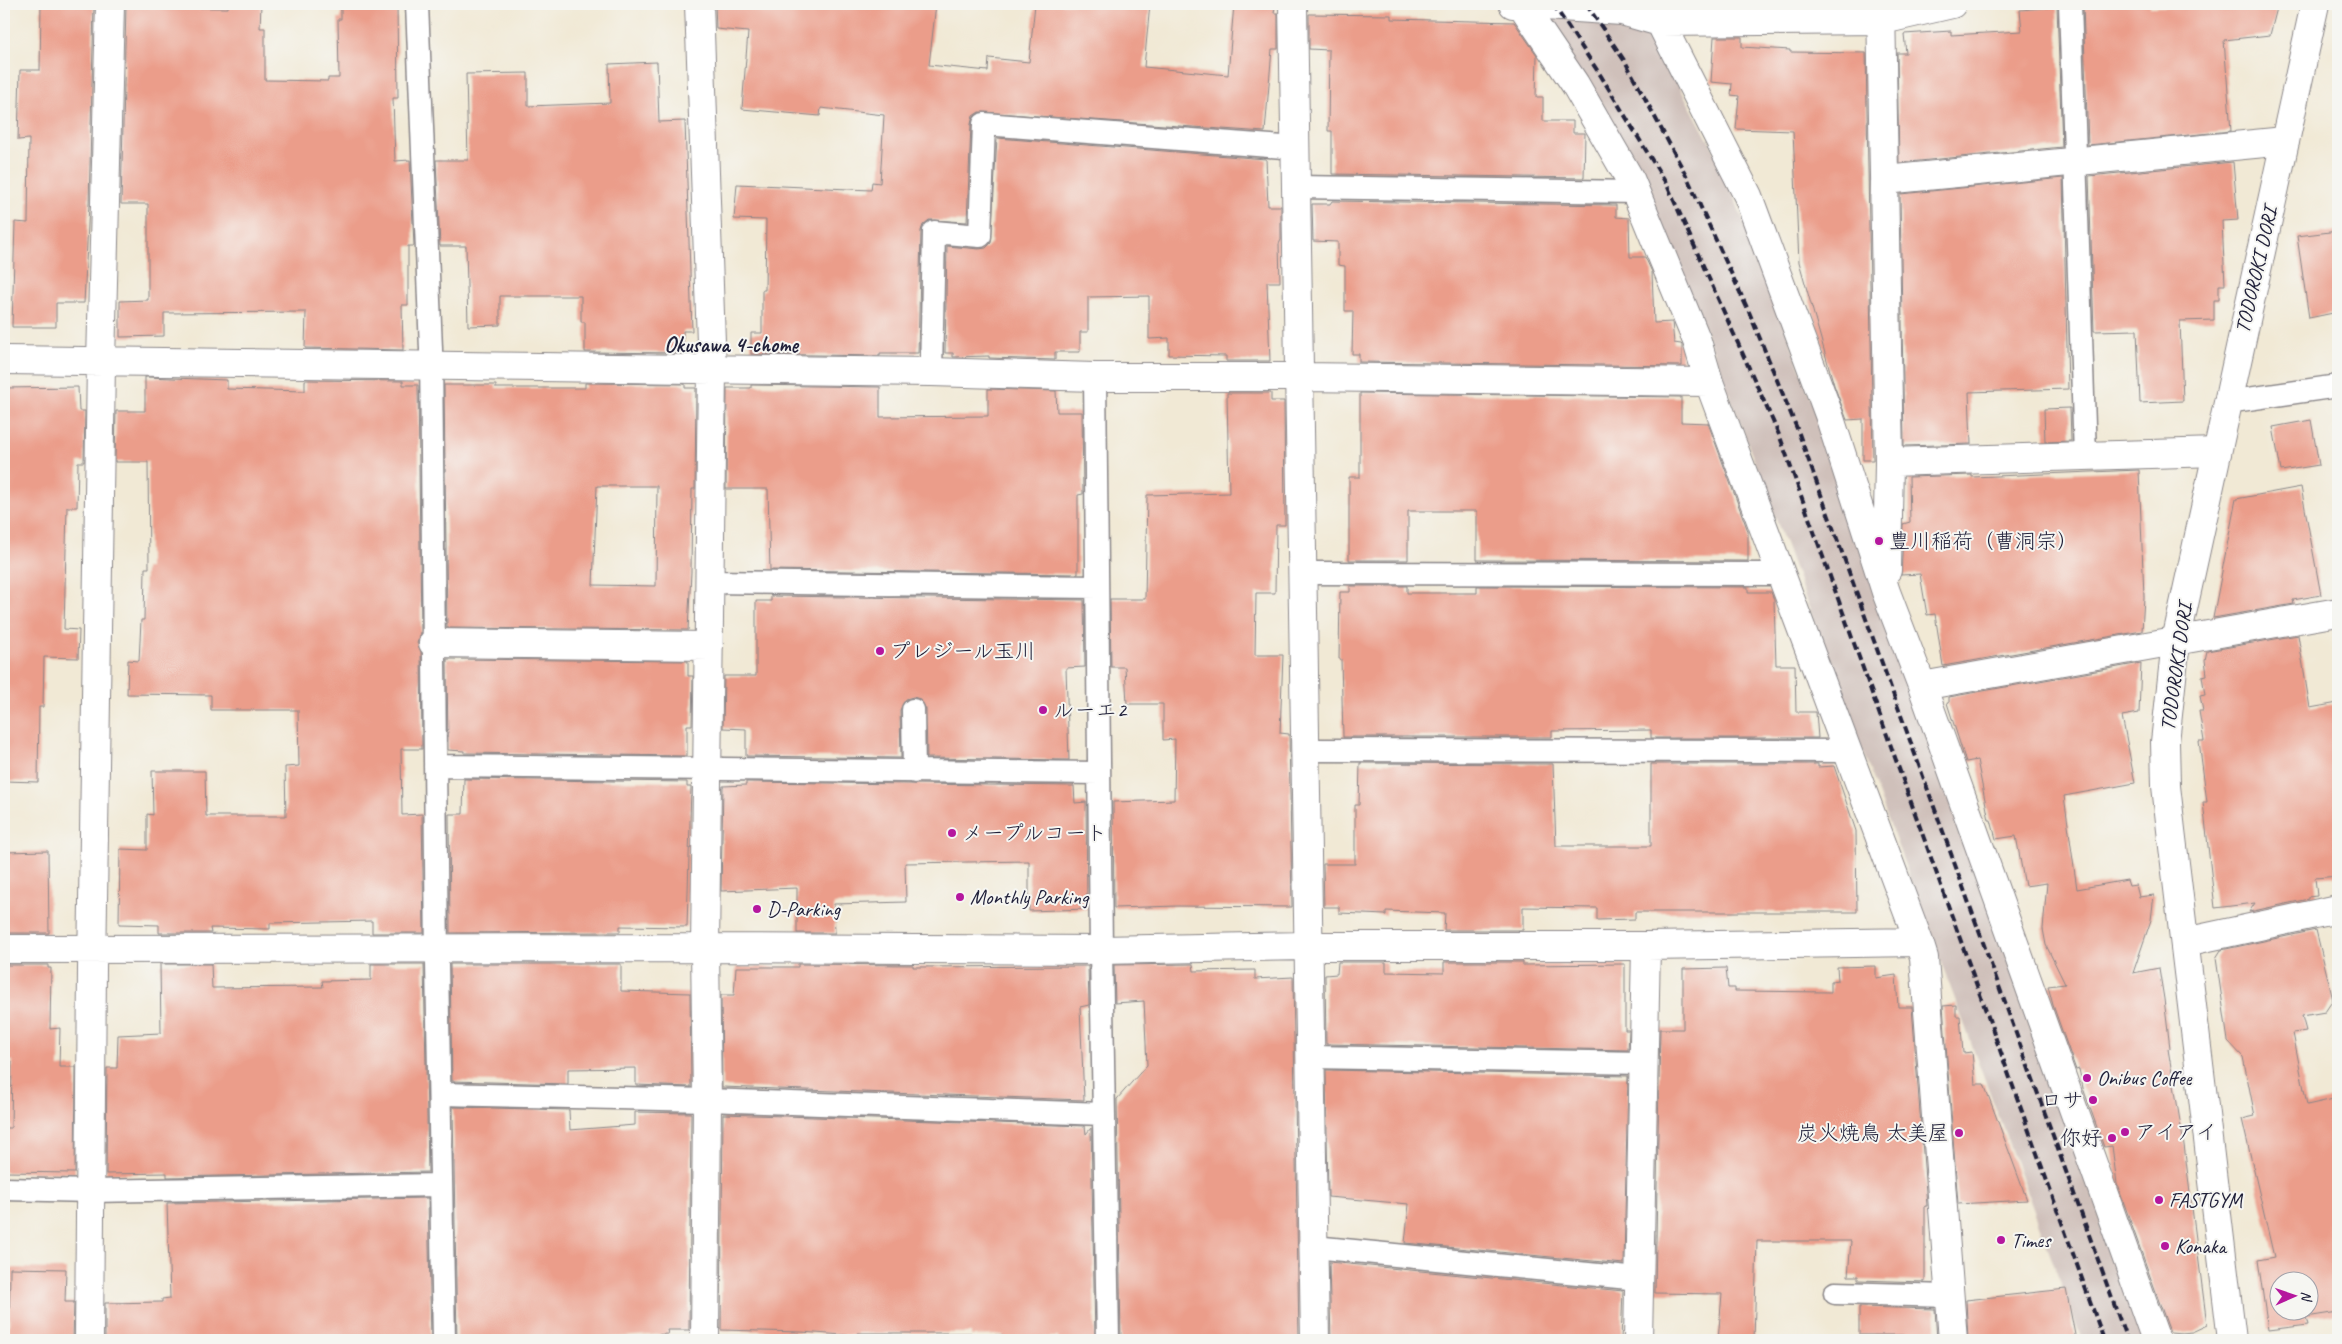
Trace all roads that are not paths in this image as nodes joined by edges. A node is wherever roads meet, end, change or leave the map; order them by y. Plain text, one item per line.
1 (110, 4) edge
2 (417, 4) edge
3 (699, 4) edge
4 (1293, 4) edge
5 (1513, 4) edge
6 (1521, 4) edge
7 (1952, 4) edge
8 (2070, 4) edge
9 (2315, 4) edge
10 (1882, 12) edge
11 (1658, 13) edge
12 (2285, 141) junction
13 (1296, 148) junction
14 (2076, 161) junction
15 (1885, 180) junction
16 (1297, 187) junction
17 (1637, 192) junction
18 (4, 360) edge
19 (101, 362) junction
20 (430, 367) junction
21 (712, 370) junction
22 (931, 372) junction
23 (1095, 377) junction
24 (1300, 377) junction
25 (1709, 382) junction
26 (2338, 386) edge
27 (2227, 402) junction
28 (2217, 452) junction
29 (2085, 456) junction
30 (1889, 462) junction
31 (1303, 574) junction
32 (1782, 574) junction
33 (710, 582) junction
34 (1097, 587) junction
35 (1886, 592) junction
36 (2338, 612) edge
37 (2176, 641) junction
38 (433, 643) junction
39 (709, 646) junction
40 (1922, 686) junction
41 (913, 710) dead end
42 (1306, 750) junction
43 (1848, 751) junction
44 (435, 766) junction
45 (707, 770) junction
46 (914, 772) junction
47 (1099, 773) junction
48 (2338, 909) edge
49 (1919, 942) junction
50 (2185, 942) junction
51 (1309, 946) junction
52 (1646, 946) junction
53 (705, 948) junction
54 (4, 949) edge
55 (92, 949) junction
56 (437, 949) junction
57 (1101, 950) junction
58 (1311, 1057) junction
59 (1644, 1063) junction
60 (441, 1094) junction
61 (707, 1100) junction
62 (1104, 1114) junction
63 (441, 1185) junction
64 (4, 1189) edge
65 (91, 1191) junction
66 (1314, 1247) junction
67 (1639, 1279) junction
68 (1836, 1293) dead end
69 (1950, 1296) junction
70 (89, 1340) edge
71 (444, 1340) edge
72 (705, 1340) edge
73 (1108, 1340) edge
74 (1315, 1340) edge
75 (1638, 1340) edge
76 (1953, 1340) edge
77 (2156, 1340) edge
78 (2232, 1340) edge

1 - 19 street
2 - 20 lane
3 - 21 street
4 - 13 street
5 - 6 street
6 - 11 street
6 - 17 street
7 - 10 street
8 - 14 lane
9 - 12 street, TODOROKI DORI
10 - 11 street
10 - 15 street
11 - 35 street
12 - 14 street
12 - 27 street, TODOROKI DORI
13 - 16 street
13 - 22 lane
14 - 15 street
14 - 29 lane
15 - 30 street
16 - 17 lane
16 - 24 street
17 - 25 street
18 - 19 street
19 - 20 street
19 - 55 street
20 - 21 street
20 - 38 lane
21 - 22 street
21 - 33 street
22 - 23 street
23 - 24 street
23 - 34 lane
24 - 25 street
24 - 31 street
25 - 32 street
26 - 27 lane
27 - 28 street, TODOROKI DORI
28 - 29 street
28 - 37 street, TODOROKI DORI
29 - 30 street
30 - 35 street
31 - 32 lane
31 - 42 street
32 - 43 street
33 - 34 lane
33 - 39 street
34 - 47 lane
35 - 40 street
36 - 37 street
37 - 40 street
37 - 50 street, TODOROKI DORI
38 - 39 street
38 - 44 lane
39 - 45 street
40 - 77 street
41 - 46 lane
42 - 43 lane
42 - 51 street
43 - 49 street
44 - 45 lane
44 - 56 lane
45 - 46 lane
45 - 53 street
46 - 47 lane
47 - 57 lane
48 - 50 street
49 - 52 street
49 - 69 street
50 - 78 street, TODOROKI DORI
51 - 52 street
51 - 57 street
51 - 58 street
52 - 59 street
53 - 56 street
53 - 57 street
53 - 61 street
54 - 55 street
55 - 56 street
55 - 65 street
56 - 60 lane
57 - 62 lane
58 - 59 lane
58 - 66 street
59 - 67 street
60 - 61 lane
60 - 63 lane
61 - 62 lane
61 - 72 street
62 - 73 lane
63 - 65 lane
63 - 71 lane
64 - 65 lane
65 - 70 street
66 - 67 lane
66 - 74 street
67 - 75 street
68 - 69 lane
69 - 76 street

